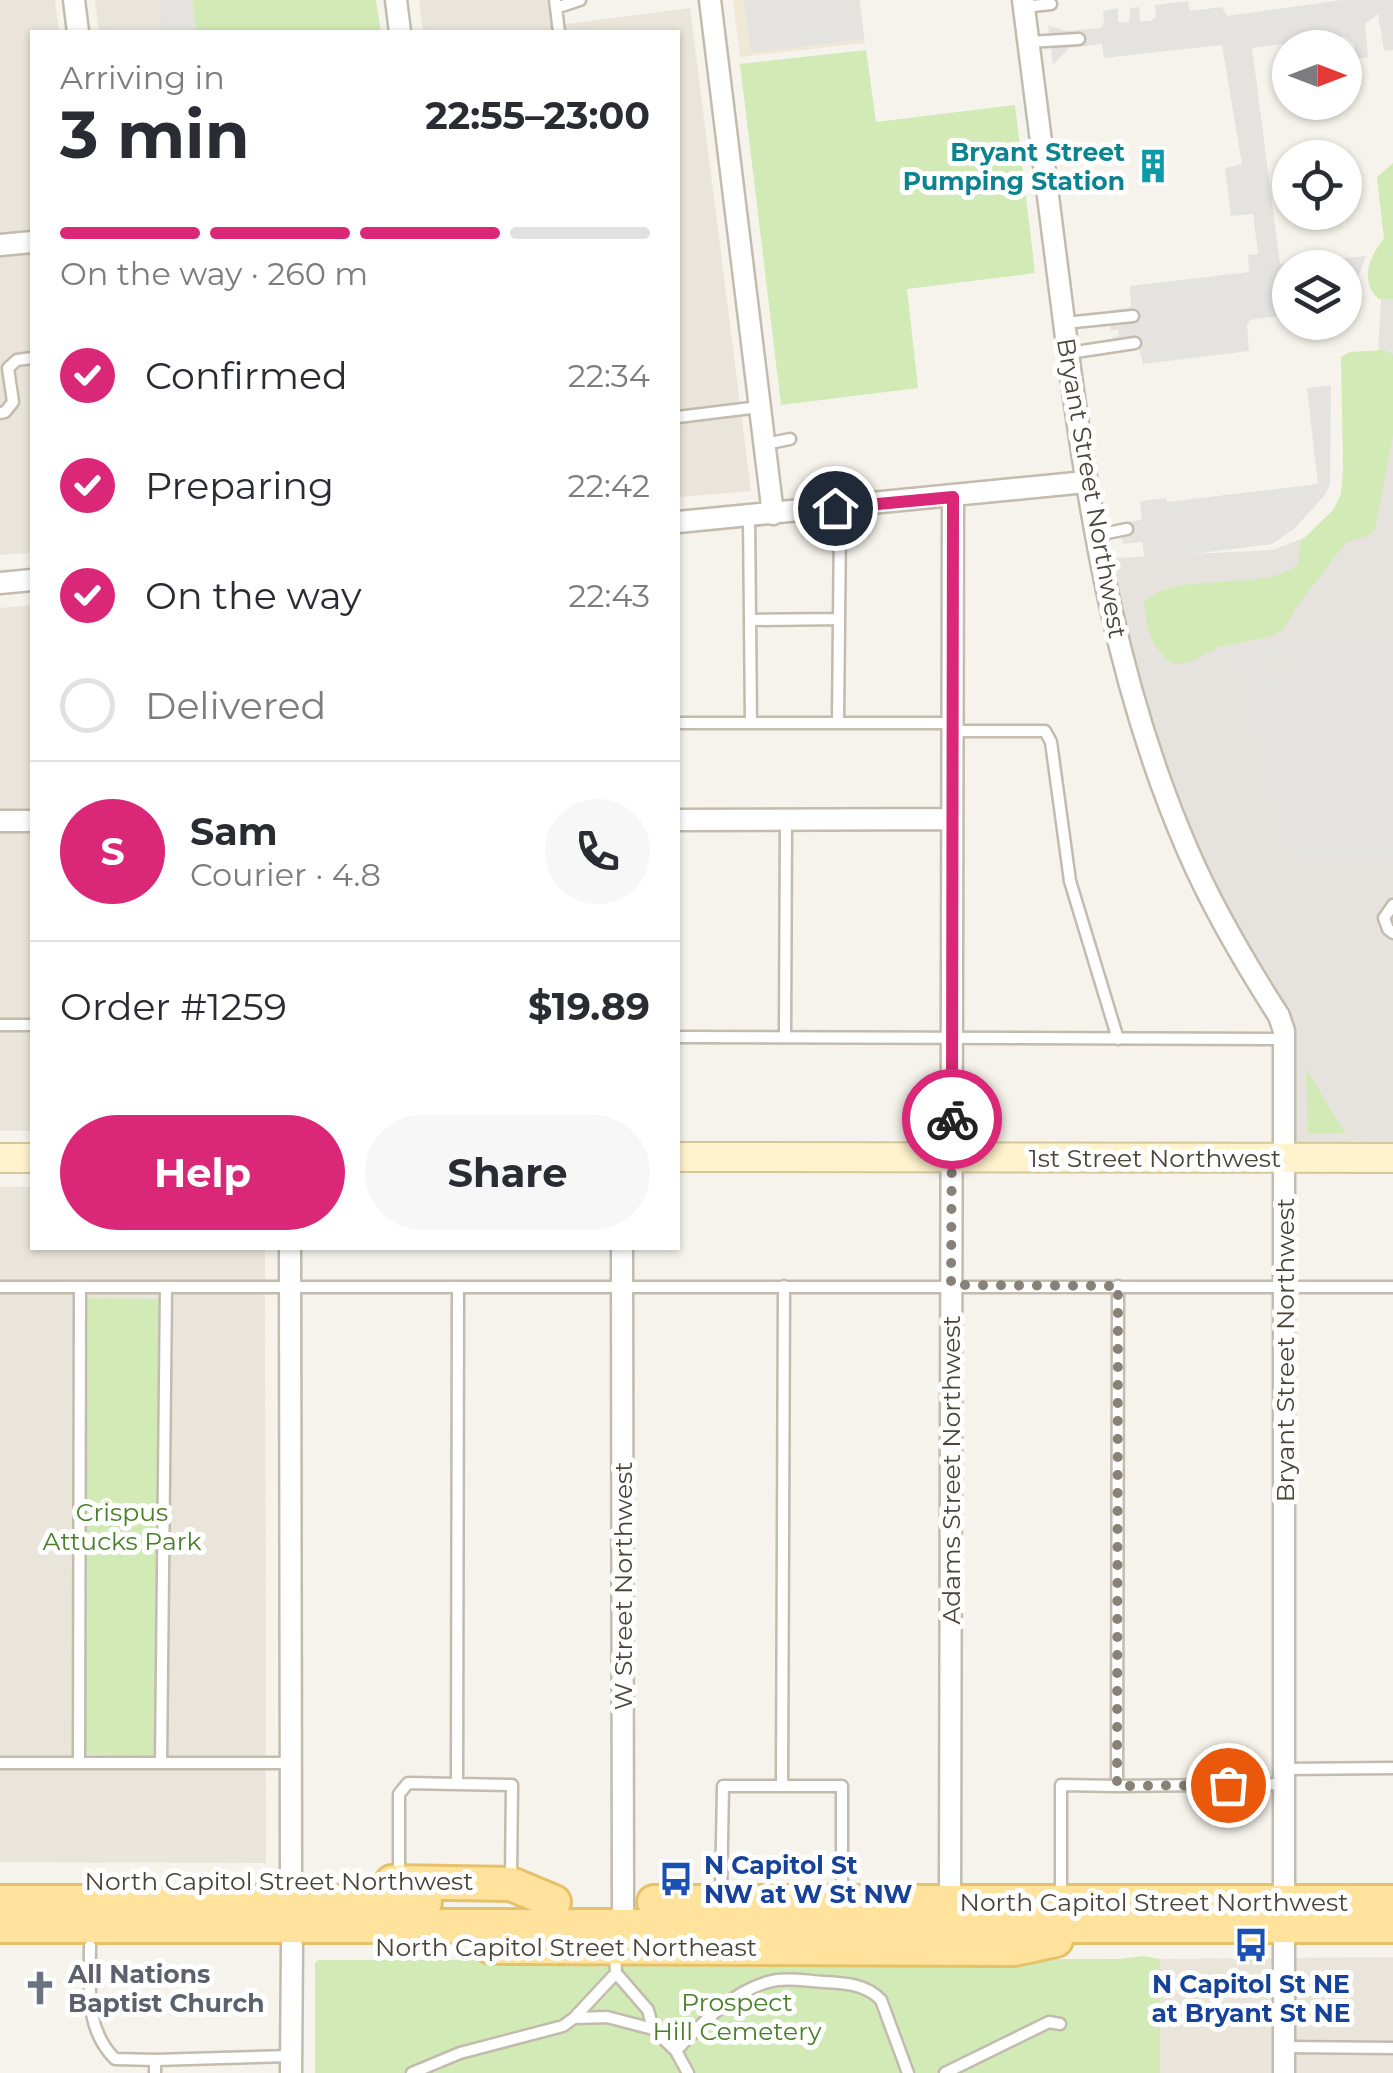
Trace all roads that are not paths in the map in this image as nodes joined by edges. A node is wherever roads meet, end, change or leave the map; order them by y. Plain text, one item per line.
1 (74, 0) edge
2 (396, 0) edge
3 (580, 0) edge
4 (710, 0) edge
5 (1024, 3) edge
6 (555, 4) edge
7 (1051, 4) dead end
8 (78, 30) edge
9 (400, 30) edge
10 (559, 30) edge
11 (1079, 39) dead end
12 (1029, 42) junction
13 (30, 242) edge
14 (0, 245) edge
15 (1133, 316) dead end
16 (1064, 323) junction
17 (1135, 343) dead end
18 (1068, 353) junction
19 (30, 358) edge
20 (760, 407) junction
21 (0, 412) edge
22 (680, 417) edge
23 (790, 439) dead end
24 (764, 444) junction
25 (1086, 482) junction
26 (953, 497) junction
27 (774, 514) junction
28 (749, 516) junction
29 (840, 521) dead end
30 (680, 522) edge
31 (1127, 529) dead end
32 (1096, 536) junction
33 (30, 580) edge
34 (0, 583) edge
35 (839, 619) junction
36 (751, 620) junction
37 (680, 722) edge
38 (751, 722) junction
39 (838, 722) junction
40 (952, 727) junction
41 (952, 819) junction
42 (680, 820) edge
43 (786, 820) junction
44 (0, 821) edge
45 (30, 821) edge
46 (1393, 905) edge
47 (1393, 933) edge
48 (0, 1026) edge
49 (30, 1026) edge
50 (680, 1036) edge
51 (785, 1037) junction
52 (952, 1038) junction
53 (1118, 1039) junction
54 (1284, 1039) junction
55 (680, 1157) edge
56 (0, 1158) edge
57 (30, 1158) edge
58 (952, 1158) junction
59 (1285, 1158) junction
60 (1393, 1158) edge
61 (290, 1250) edge
62 (622, 1250) edge
63 (951, 1285) junction
64 (0, 1286) edge
65 (784, 1286) junction
66 (1118, 1286) junction
67 (80, 1287) junction
68 (166, 1287) junction
69 (290, 1287) junction
70 (458, 1287) junction
71 (622, 1287) junction
72 (1284, 1287) junction
73 (1393, 1287) edge
74 (290, 1762) junction
75 (0, 1763) edge
76 (79, 1763) junction
77 (161, 1763) junction
78 (1393, 1768) edge
79 (1284, 1776) junction
80 (457, 1784) junction
81 (782, 1786) junction
82 (1117, 1786) junction
83 (0, 1881) edge
84 (291, 1881) junction
85 (399, 1882) junction
86 (511, 1884) junction
87 (0, 1902) edge
88 (554, 1902) junction
89 (720, 1902) junction
90 (842, 1902) junction
91 (950, 1902) junction
92 (1061, 1902) junction
93 (1393, 1902) edge
94 (1284, 1914) junction
95 (0, 1926) edge
96 (1393, 1926) edge
97 (619, 1937) junction
98 (292, 1945) junction
99 (0, 1946) edge
100 (90, 1946) junction
101 (574, 2018) junction
102 (1060, 2024) dead end
103 (654, 2029) junction
104 (1284, 2047) junction
105 (1393, 2048) edge
106 (676, 2051) junction
107 (155, 2060) junction
108 (291, 2064) edge
109 (155, 2073) edge
110 (412, 2073) edge
111 (688, 2073) edge
112 (908, 2073) edge
113 (945, 2073) edge
114 (1284, 2073) edge

1 - 8 street
2 - 9 street
3 - 6 lane
4 - 20 street
5 - 7 lane
5 - 12 street, Bryant Street Northwest
6 - 10 lane
11 - 12 lane
12 - 16 street, Bryant Street Northwest
13 - 14 street
15 - 16 lane
16 - 18 street, Bryant Street Northwest
17 - 18 lane
18 - 25 street, Bryant Street Northwest
19 - 21 lane
20 - 22 lane
20 - 24 street
23 - 24 lane
24 - 27 street
25 - 26 street
25 - 32 street, Bryant Street Northwest
26 - 27 street
26 - 40 street, Adams Street Northwest
27 - 28 street
28 - 30 street
28 - 36 lane
29 - 35 lane
31 - 32 lane
32 - 54 street, Bryant Street Northwest
33 - 34 street
35 - 36 lane
35 - 39 lane
36 - 38 lane
37 - 38 lane
38 - 39 lane
39 - 40 lane
40 - 41 street, Adams Street Northwest
40 - 53 lane
41 - 43 street
41 - 52 street, Adams Street Northwest
42 - 43 street
43 - 51 lane
44 - 45 street
46 - 47 lane
48 - 49 lane
50 - 51 lane
51 - 52 lane
52 - 53 lane
52 - 58 street, Adams Street Northwest
53 - 54 lane
54 - 59 street, Bryant Street Northwest
55 - 58 street, 1st Street Northwest
56 - 57 street
58 - 59 street, 1st Street Northwest
58 - 63 street, Adams Street Northwest
59 - 60 street, 1st Street Northwest
59 - 72 street, Bryant Street Northwest
61 - 69 street
62 - 71 street, W Street Northwest
63 - 65 lane
63 - 66 lane
63 - 91 street, Adams Street Northwest
64 - 67 lane
65 - 71 lane
65 - 81 lane
66 - 72 lane
66 - 82 lane
67 - 68 lane
67 - 76 lane
68 - 69 lane
68 - 77 lane
69 - 70 lane
69 - 74 street
70 - 71 lane
70 - 80 lane
71 - 97 street, W Street Northwest
72 - 73 lane
72 - 79 street, Bryant Street Northwest
74 - 77 lane
74 - 84 street
75 - 76 lane
76 - 77 lane
78 - 79 lane
79 - 82 lane
79 - 94 street, Bryant Street Northwest
80 - 85 lane
80 - 86 lane
81 - 89 lane
81 - 90 lane
82 - 92 lane
83 - 84 main road, North Capitol Street Northwest
84 - 85 main road, North Capitol Street Northwest
85 - 86 main road, North Capitol Street Northwest
86 - 88 main road, North Capitol Street Northwest
87 - 88 main road, North Capitol Street Northwest
88 - 97 main road, North Capitol Street Northwest
89 - 90 main road, North Capitol Street Northwest
89 - 97 main road, North Capitol Street Northwest
90 - 91 main road, North Capitol Street Northwest
91 - 92 main road, North Capitol Street Northwest
92 - 94 main road, North Capitol Street Northwest
93 - 94 main road, North Capitol Street Northwest
94 - 96 main road, North Capitol Street Northeast
94 - 97 main road, North Capitol Street Northeast
94 - 104 street, Bryant Street Northwest
95 - 97 main road, North Capitol Street Northeast
97 - 98 main road, North Capitol Street Northeast
97 - 101 lane
97 - 103 lane
98 - 100 main road, North Capitol Street Northeast
98 - 108 street
99 - 100 main road, North Capitol Street Northeast
100 - 107 lane
101 - 103 lane
101 - 110 lane
102 - 113 lane
103 - 106 lane
104 - 105 lane
104 - 114 street, Bryant Street Northwest
106 - 111 lane
106 - 112 lane
107 - 108 lane
107 - 109 lane

